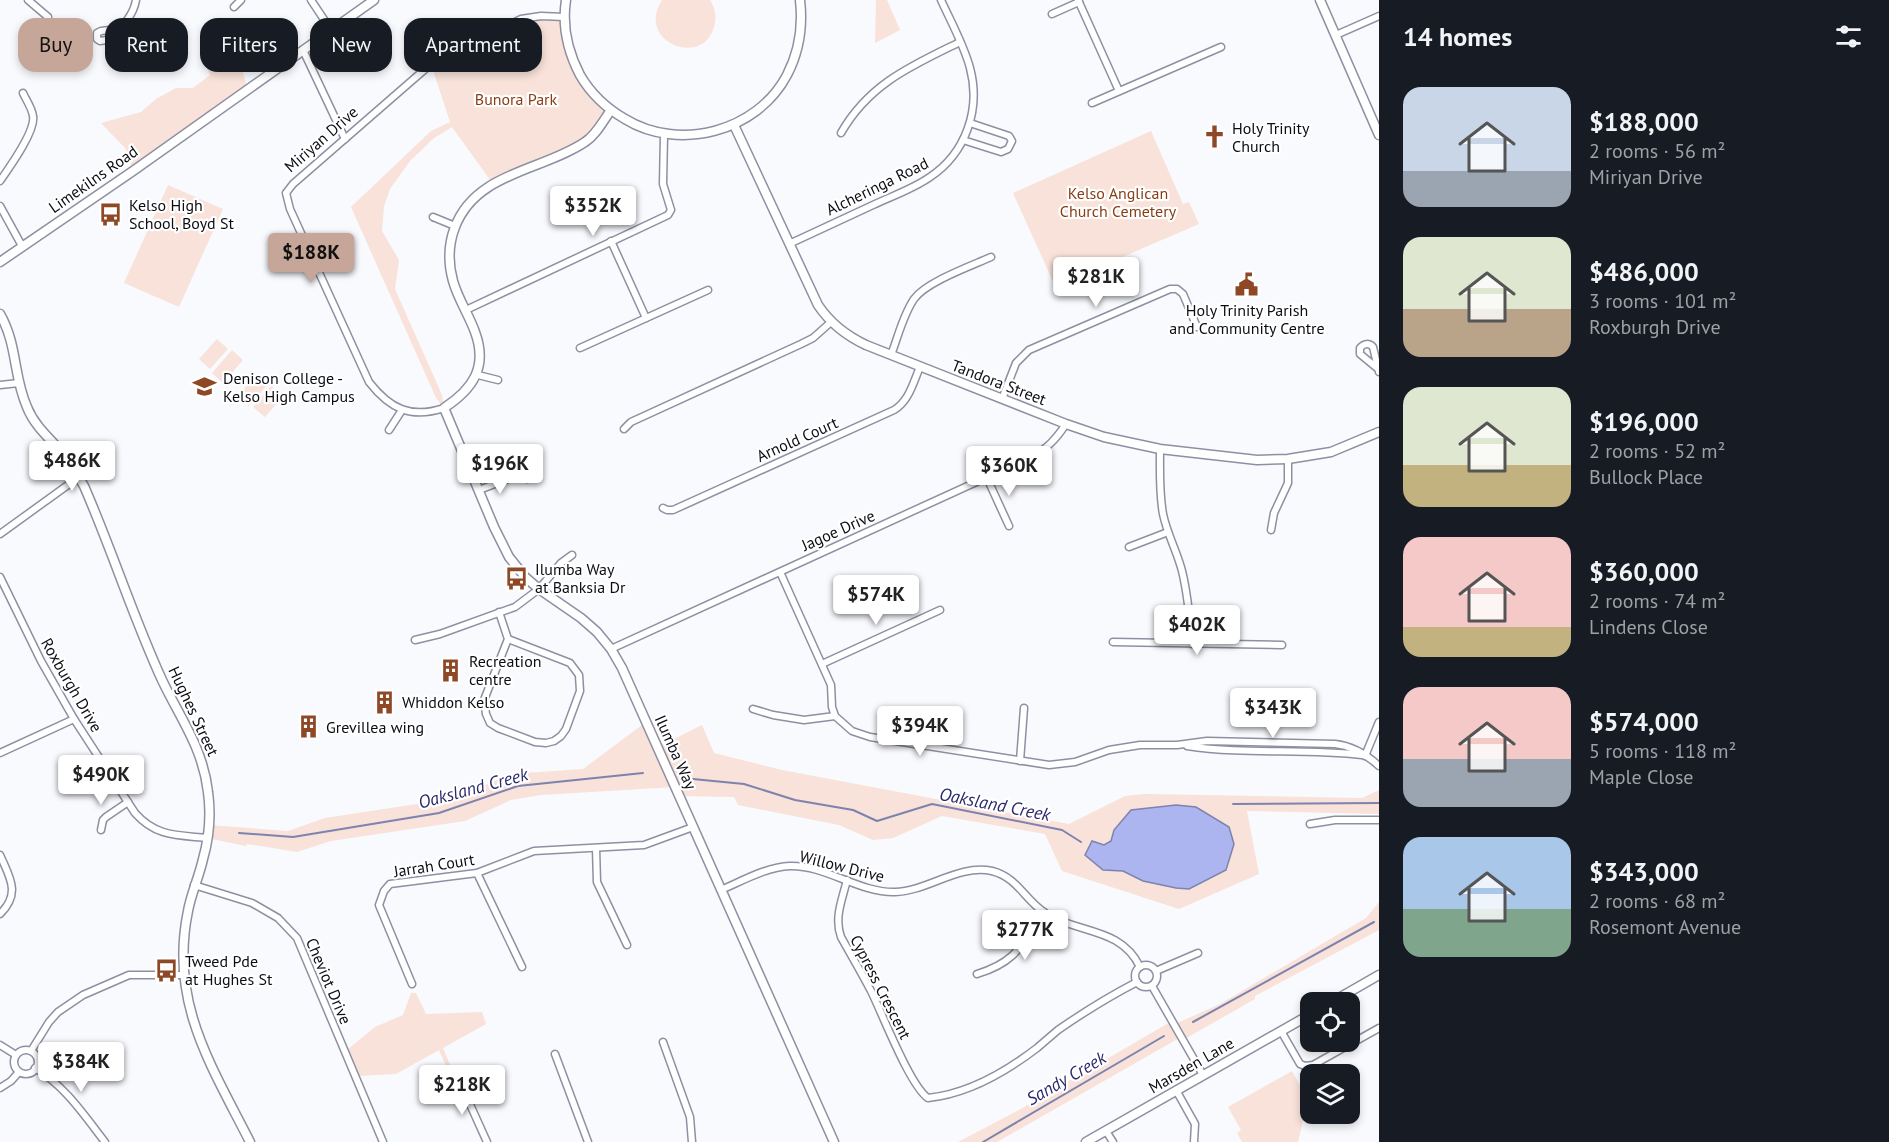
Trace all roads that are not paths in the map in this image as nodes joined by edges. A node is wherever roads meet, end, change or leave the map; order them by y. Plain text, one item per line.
1 (28, 0) edge
2 (136, 0) edge
3 (241, 0) edge
4 (311, 0) edge
5 (374, 0) edge
6 (566, 0) edge
7 (800, 0) edge
8 (941, 0) edge
9 (1320, 0) edge
10 (1078, 1) edge
11 (234, 7) dead end
12 (1052, 14) dead end
13 (1379, 16) edge
14 (48, 17) dead end
15 (565, 17) junction
16 (129, 18) edge
17 (323, 18) edge
18 (348, 18) edge
19 (1336, 35) junction
20 (960, 42) junction
21 (310, 45) edge
22 (1221, 47) dead end
23 (303, 50) junction
24 (1119, 91) junction
25 (23, 93) dead end
26 (1092, 103) dead end
27 (611, 110) junction
28 (970, 123) junction
29 (734, 125) junction
30 (841, 133) dead end
31 (664, 135) junction
32 (1379, 135) edge
33 (345, 138) junction
34 (963, 140) junction
35 (0, 181) edge
36 (0, 206) edge
37 (433, 217) dead end
38 (455, 226) junction
39 (611, 242) junction
40 (789, 244) junction
41 (22, 246) junction
42 (991, 257) dead end
43 (0, 262) edge
44 (708, 290) dead end
45 (466, 310) junction
46 (0, 314) edge
47 (646, 318) junction
48 (831, 322) junction
49 (1197, 327) dead end
50 (580, 348) dead end
51 (891, 355) junction
52 (920, 367) junction
53 (478, 375) junction
54 (498, 380) dead end
55 (19, 383) junction
56 (0, 385) edge
57 (1002, 399) junction
58 (444, 408) junction
59 (402, 410) junction
60 (1066, 424) junction
61 (624, 429) dead end
62 (389, 430) dead end
63 (1378, 436) edge
64 (1161, 449) junction
65 (1288, 459) junction
66 (518, 475) dead end
67 (79, 477) junction
68 (987, 477) junction
69 (479, 490) junction
70 (663, 508) dead end
71 (1009, 526) dead end
72 (1271, 530) dead end
73 (1168, 532) junction
74 (0, 534) edge
75 (1129, 547) dead end
76 (572, 555) dead end
77 (780, 572) junction
78 (0, 577) edge
79 (539, 589) junction
80 (940, 610) dead end
81 (499, 612) junction
82 (508, 639) junction
83 (415, 640) dead end
84 (1113, 642) dead end
85 (1192, 644) junction
86 (1282, 645) dead end
87 (611, 649) junction
88 (822, 664) junction
89 (1024, 708) dead end
90 (753, 710) dead end
91 (834, 716) junction
92 (74, 719) junction
93 (1379, 722) edge
94 (0, 753) edge
95 (1365, 756) junction
96 (1020, 761) junction
97 (1379, 766) edge
98 (128, 802) junction
99 (1379, 820) edge
100 (1310, 824) dead end
101 (693, 827) junction
102 (100, 830) dead end
103 (207, 838) junction
104 (596, 848) junction
105 (0, 855) edge
106 (477, 873) junction
107 (847, 880) junction
108 (194, 885) junction
109 (721, 890) junction
110 (1044, 912) junction
111 (0, 914) edge
112 (627, 945) dead end
113 (1198, 954) dead end
114 (522, 967) dead end
115 (1140, 967) junction
116 (1156, 971) junction
117 (977, 974) dead end
118 (184, 975) junction
119 (1379, 975) edge
120 (1137, 982) junction
121 (412, 984) dead end
122 (1152, 986) junction
123 (1349, 992) edge
124 (1300, 1020) edge
125 (1379, 1028) edge
126 (1281, 1031) junction
127 (663, 1042) dead end
128 (0, 1045) edge
129 (31, 1052) junction
130 (555, 1054) dead end
131 (16, 1055) junction
132 (35, 1068) junction
133 (19, 1072) junction
134 (1203, 1075) junction
135 (459, 1080) dead end
136 (0, 1088) edge
137 (1176, 1090) junction
138 (928, 1098) junction
139 (925, 1106) dead end
140 (1106, 1131) junction
141 (105, 1142) edge
142 (250, 1142) edge
143 (382, 1142) edge
144 (487, 1142) edge
145 (588, 1142) edge
146 (692, 1142) edge
147 (834, 1142) edge
148 (1086, 1142) edge
149 (1113, 1142) edge
150 (1194, 1142) edge

1 - 14 street
2 - 16 street
3 - 11 street
4 - 17 street
5 - 18 street, Limekilns Road
6 - 15 street
7 - 29 street
8 - 20 street, Alcheringa Road
9 - 19 street
10 - 12 street
10 - 24 street
13 - 19 street
15 - 27 street
15 - 33 street, Miriyan Drive
19 - 32 street
20 - 28 street, Alcheringa Road
20 - 30 street
21 - 23 street, Limekilns Road
22 - 24 street
23 - 33 street
23 - 41 street, Limekilns Road
24 - 26 street
25 - 35 street
27 - 31 street
27 - 38 street
28 - 34 street, Alcheringa Road
28 - 34 street
29 - 31 street
29 - 40 street, Tandora Street
31 - 39 street
33 - 59 street, Miriyan Drive
34 - 40 street, Alcheringa Road
36 - 41 street
37 - 38 street
38 - 45 street
39 - 45 street
39 - 47 street
40 - 48 street, Tandora Street
41 - 43 street, Limekilns Road
42 - 51 street
44 - 47 street
45 - 53 street
46 - 55 street, Hughes Street
47 - 50 street
48 - 51 street, Tandora Street
48 - 61 street
49 - 57 street
51 - 52 street, Tandora Street
52 - 57 street, Tandora Street
52 - 70 street, Arnold Court
53 - 54 street
53 - 58 street
55 - 56 street
55 - 67 street, Hughes Street
57 - 60 street, Tandora Street
58 - 59 street
58 - 69 street, Ilumba Way
59 - 62 street
60 - 64 street, Tandora Street
60 - 68 street, Jagoe Drive
63 - 65 street, Tandora Street
64 - 65 street, Tandora Street
64 - 73 street
65 - 72 street
66 - 69 street
67 - 74 street
67 - 103 street, Hughes Street
68 - 71 street
68 - 77 street, Jagoe Drive
69 - 79 street, Ilumba Way
73 - 75 street
73 - 85 street
76 - 79 street
77 - 87 street, Jagoe Drive
77 - 88 street
78 - 92 street, Roxburgh Drive
79 - 81 street
79 - 87 street, Ilumba Way
80 - 88 street
81 - 82 street
81 - 83 street
82 - 82 street
84 - 85 street
85 - 86 street
87 - 101 street, Ilumba Way
88 - 91 street
89 - 96 street
90 - 91 street
91 - 96 street
92 - 94 street
92 - 98 street, Roxburgh Drive
93 - 95 street
95 - 96 street
95 - 97 street
98 - 102 street
98 - 103 street, Roxburgh Drive
99 - 100 street
101 - 104 street, Jarrah Court
101 - 109 street, Ilumba Way
103 - 108 street, Hughes Street
104 - 106 street, Jarrah Court
104 - 112 street
105 - 111 street
106 - 114 street
106 - 121 street, Jarrah Court
107 - 109 street, Willow Drive
107 - 110 street, Willow Drive
107 - 138 street, Cypress Crescent
108 - 118 street, Hughes Street
108 - 143 street, Cheviot Drive
109 - 147 street, Ilumba Way
110 - 115 street, Willow Drive
110 - 117 street
113 - 116 street
115 - 116 street
115 - 120 street
116 - 122 street
118 - 129 street
118 - 142 street, Hughes Street
119 - 123 street
120 - 122 street
120 - 138 street
122 - 134 street
124 - 126 street, Marsden Lane
125 - 126 street
126 - 134 street, Marsden Lane
127 - 146 street
128 - 131 street
129 - 131 street
129 - 132 street
130 - 145 street
131 - 133 street
132 - 133 street
132 - 141 street
133 - 136 street
134 - 137 street, Marsden Lane
135 - 144 street
137 - 140 street, Marsden Lane
137 - 150 street
138 - 139 street
140 - 148 street, Marsden Lane
140 - 149 street

